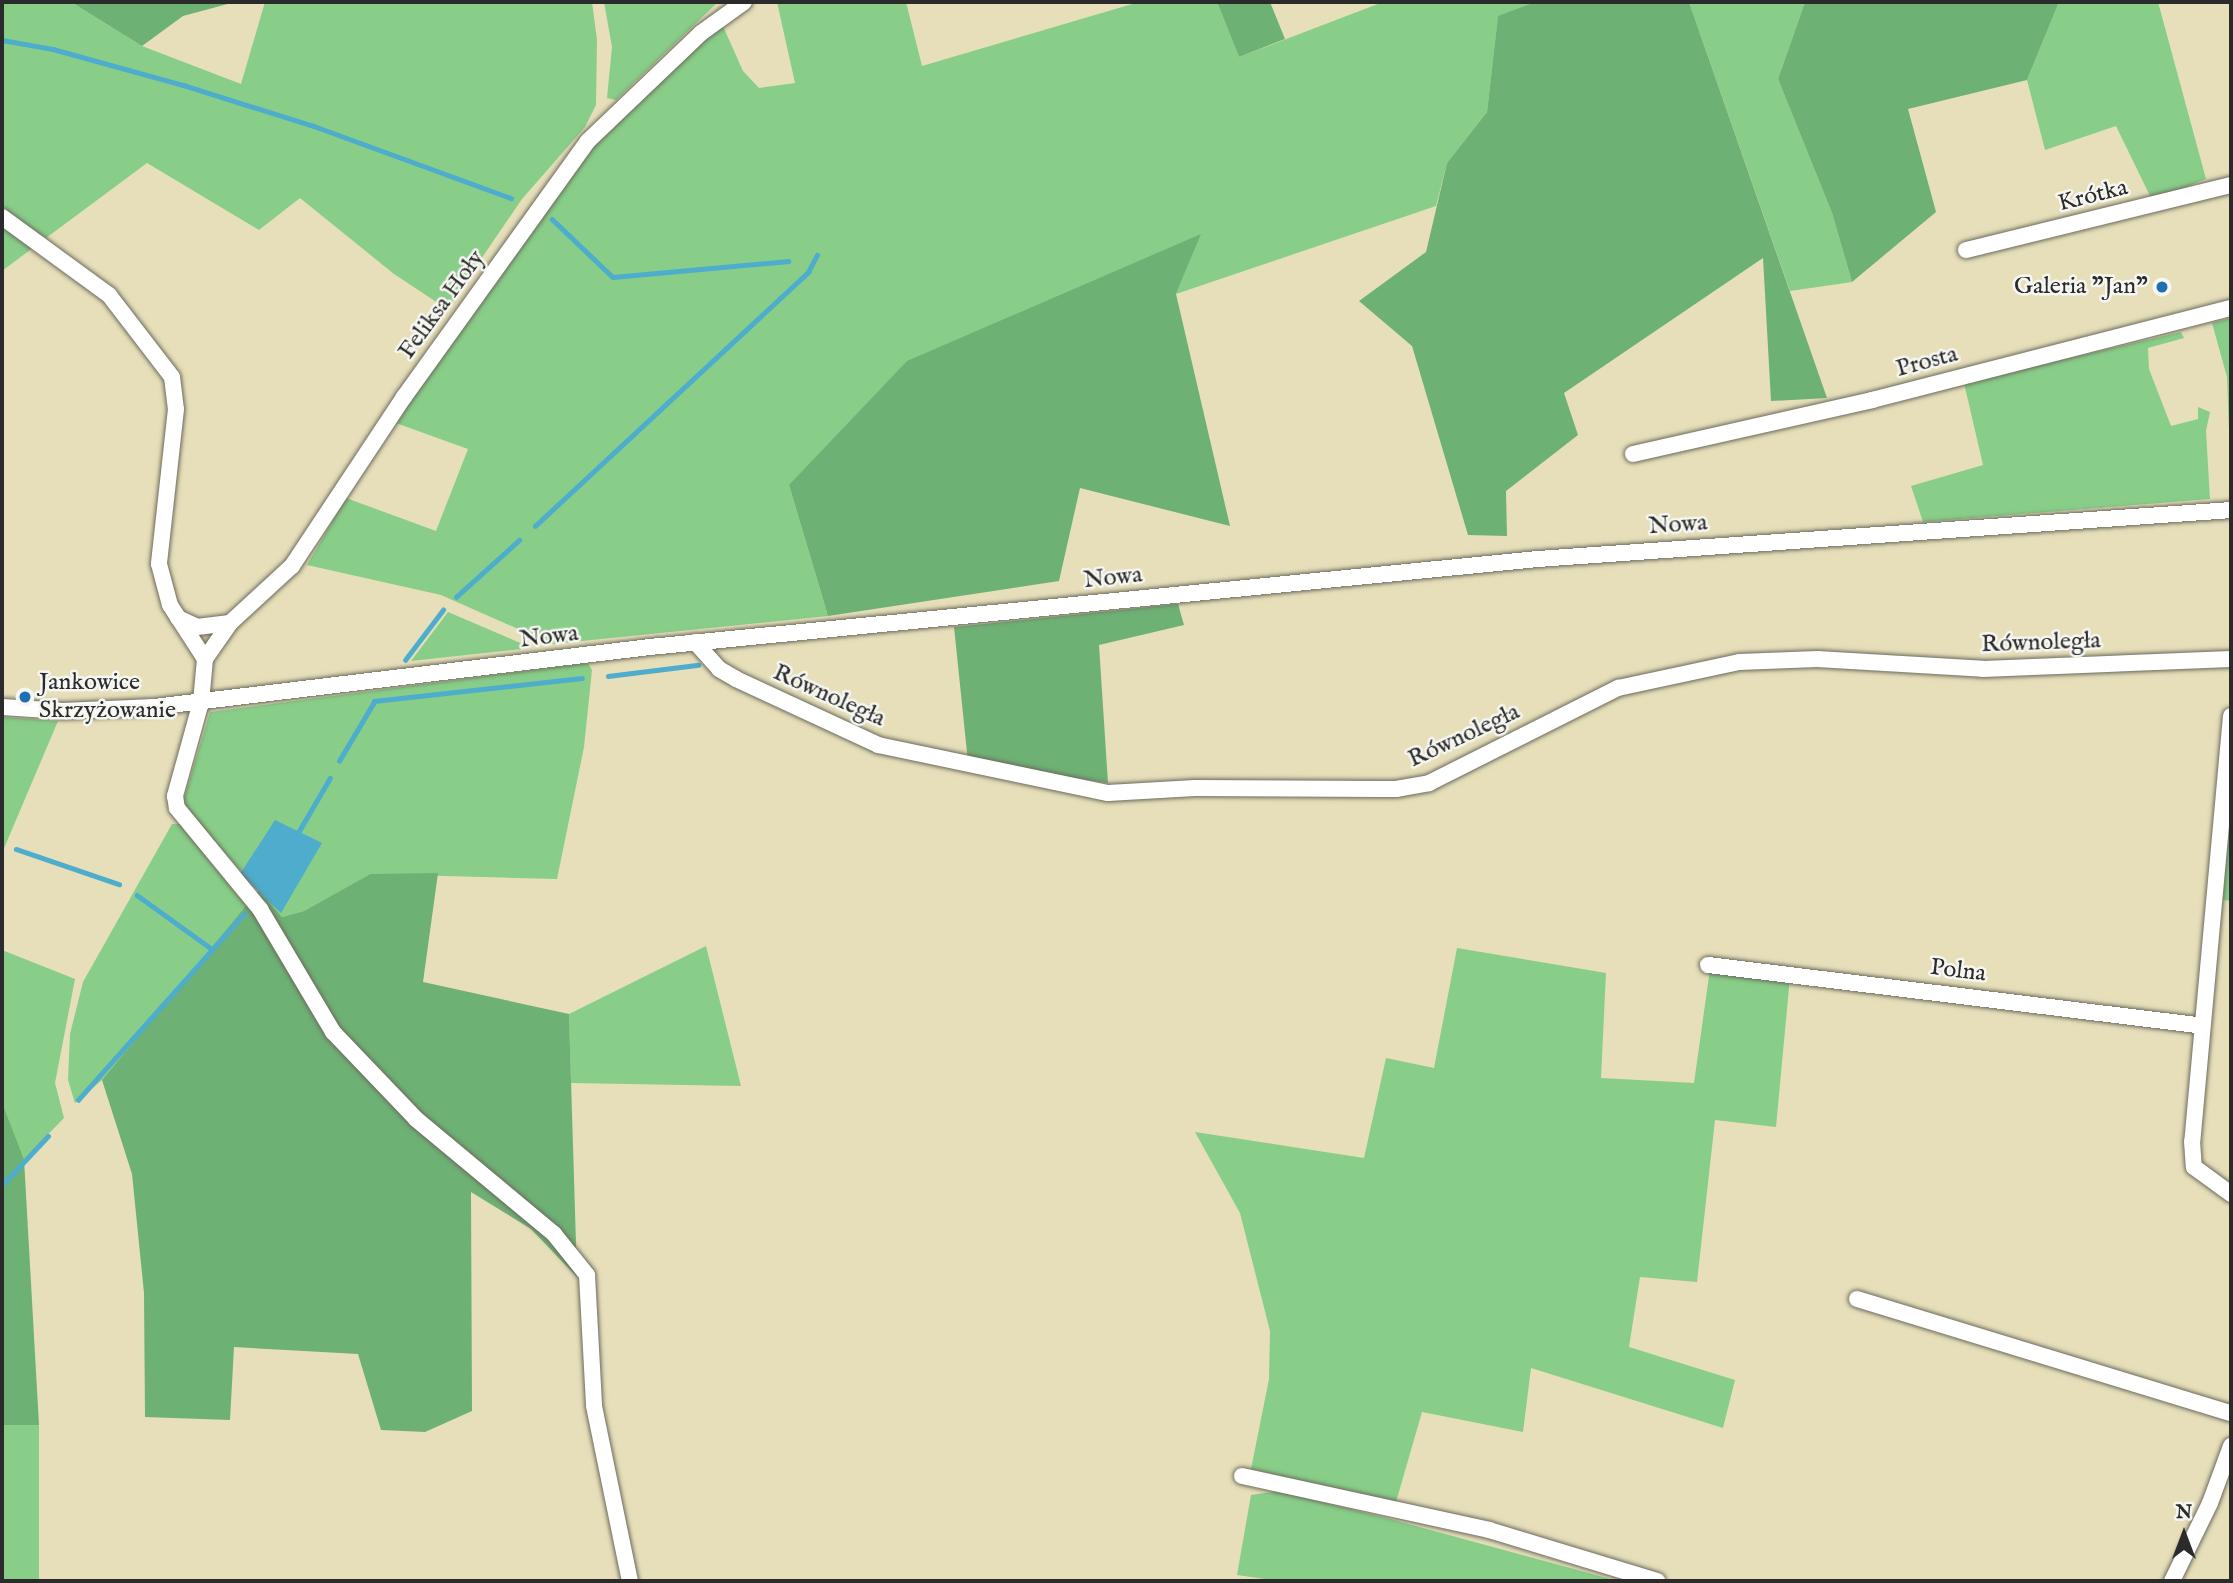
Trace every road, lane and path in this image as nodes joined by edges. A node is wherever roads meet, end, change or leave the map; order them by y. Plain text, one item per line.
1 (744, 2) edge
2 (2231, 185) edge
3 (2, 218) edge
4 (1966, 250) dead end
5 (2231, 308) edge
6 (1633, 454) dead end
7 (2231, 510) edge
8 (178, 618) junction
9 (230, 623) junction
10 (695, 642) junction
11 (205, 659) junction
12 (2231, 659) edge
13 (201, 702) junction
14 (2, 707) edge
15 (2231, 716) edge
16 (1708, 965) dead end
17 (2202, 1027) junction
18 (2231, 1194) edge
19 (1857, 1300) dead end
20 (2231, 1413) edge
21 (2231, 1446) edge
22 (1242, 1476) dead end
23 (630, 1581) edge
24 (1657, 1581) edge
25 (2172, 1581) edge

1 - 9 street, Feliksa Hoły
2 - 4 street, Krótka
3 - 8 street
5 - 6 street, Prosta
7 - 10 street, Nowa
8 - 9 street
8 - 11 street
9 - 11 street, Feliksa Hoły
10 - 12 street, Równoległa
10 - 13 street, Nowa
11 - 13 street
13 - 14 street, Nowa
13 - 23 street
15 - 17 street
16 - 17 street, Polna
17 - 18 street
19 - 20 street
21 - 25 street
22 - 24 street

